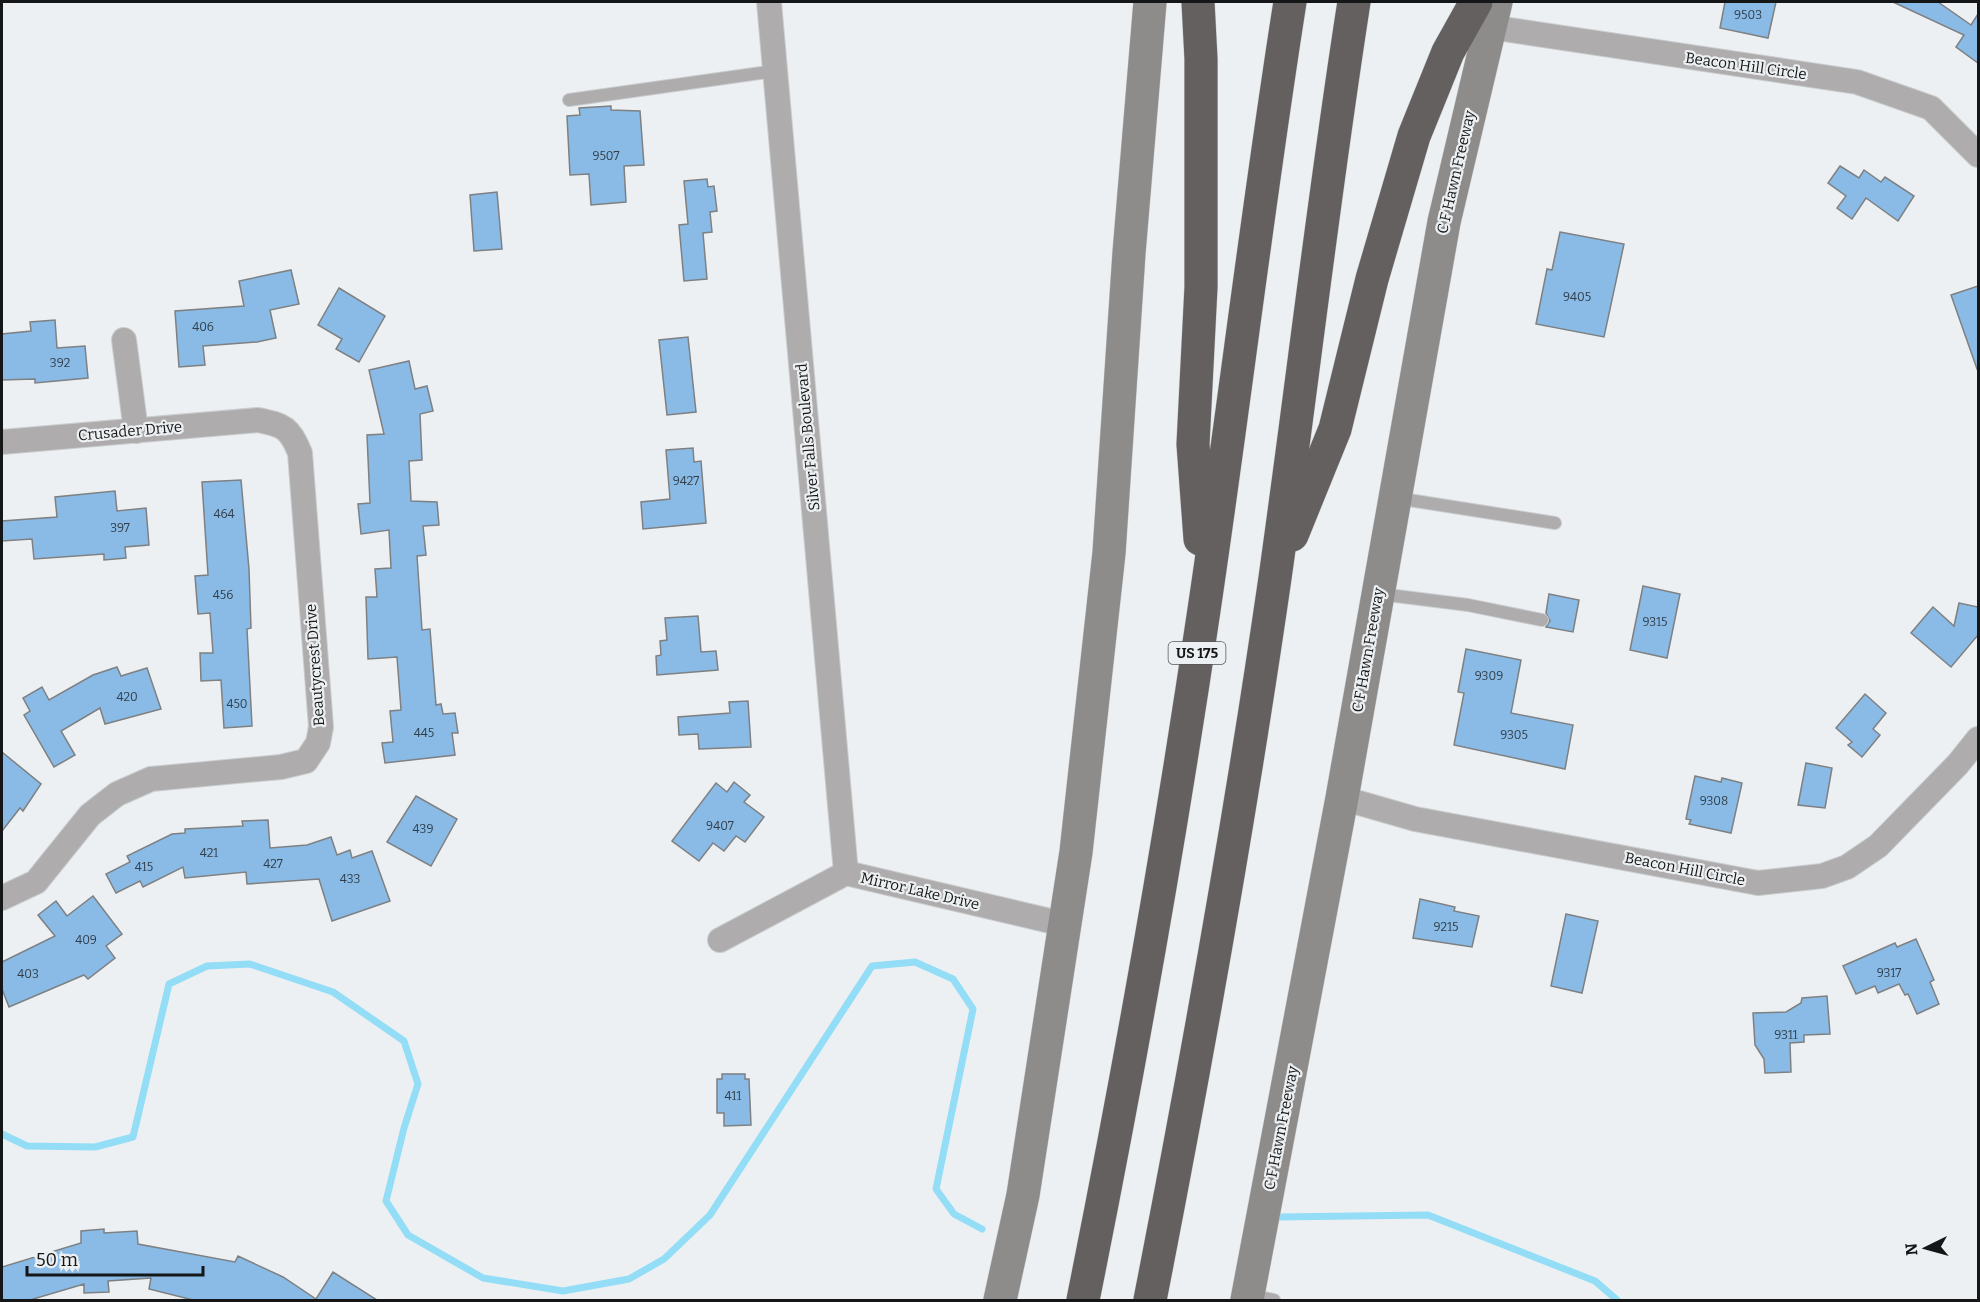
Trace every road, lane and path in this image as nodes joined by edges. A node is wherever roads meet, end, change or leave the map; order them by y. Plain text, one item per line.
1 (769, 2) edge
2 (1150, 2) edge
3 (1198, 2) edge
4 (1290, 2) edge
5 (1354, 2) edge
6 (1487, 10) edge
7 (775, 71) junction
8 (569, 100) dead end
9 (1978, 155) edge
10 (124, 340) dead end
11 (258, 420) joint
12 (136, 431) junction
13 (2, 441) edge
14 (1395, 498) junction
15 (1555, 523) dead end
16 (1274, 579) junction
17 (1378, 594) junction
18 (1204, 608) junction
19 (1542, 620) dead end
20 (1978, 740) edge
21 (1342, 798) junction
22 (846, 873) junction
23 (2, 898) edge
24 (1063, 924) junction
25 (720, 940) dead end
26 (1256, 1299) edge
27 (1000, 1300) edge
28 (1083, 1300) edge
29 (1150, 1300) edge

1 - 7 street, Silver Falls Boulevard
2 - 24 main road
3 - 18 highway
4 - 18 highway, US 175
5 - 16 highway
6 - 9 street, Beacon Hill Circle
6 - 14 main road, C F Hawn Freeway
6 - 16 highway
7 - 8 lane
7 - 22 street, Silver Falls Boulevard
10 - 12 street
11 - 12 street, Crusader Drive
11 - 23 street, Beautycrest Drive
12 - 13 street, Crusader Drive
14 - 15 lane
14 - 17 main road, C F Hawn Freeway
16 - 29 highway
17 - 19 lane
17 - 21 main road, C F Hawn Freeway
18 - 28 highway, US 175
20 - 21 street, Beacon Hill Circle
21 - 26 main road, C F Hawn Freeway
22 - 24 street, Mirror Lake Drive
22 - 25 street, Mirror Lake Drive
24 - 27 main road

